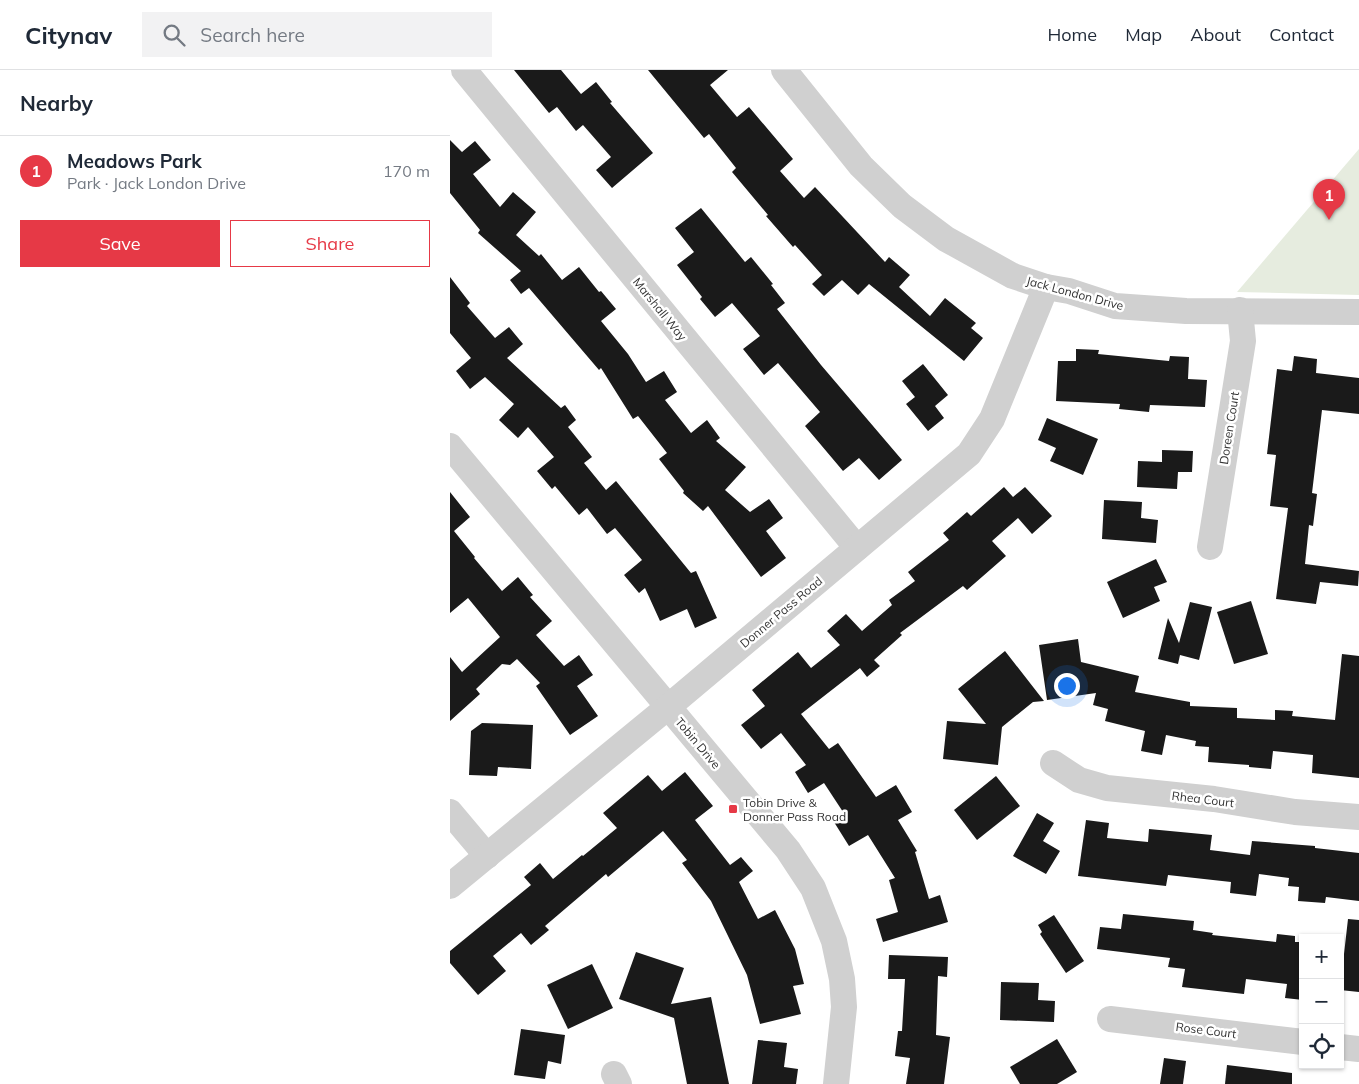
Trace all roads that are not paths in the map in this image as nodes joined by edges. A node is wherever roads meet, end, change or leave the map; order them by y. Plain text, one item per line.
1 (464, 70) edge
2 (784, 70) edge
3 (1046, 287) junction
4 (1240, 310) junction
5 (1359, 312) edge
6 (450, 446) edge
7 (1210, 547) dead end
8 (857, 548) junction
9 (668, 707) junction
10 (1053, 763) dead end
11 (450, 812) edge
12 (1359, 818) edge
13 (487, 856) junction
14 (450, 886) edge
15 (1110, 1018) dead end
16 (1299, 1042) edge
17 (1344, 1047) edge
18 (1359, 1049) edge
19 (836, 1084) edge

1 - 8 street, Marshall Way
2 - 3 street, Jack London Drive
3 - 4 street, Jack London Drive
3 - 8 street, Donner Pass Road
4 - 5 street, Jack London Drive
4 - 7 street, Doreen Court
6 - 9 street, Tobin Drive
8 - 9 street, Donner Pass Road
9 - 13 street, Donner Pass Road
9 - 19 street, Tobin Drive
10 - 12 street, Rhea Court
11 - 13 street
13 - 14 street, Donner Pass Road
15 - 16 street, Rose Court
17 - 18 street

